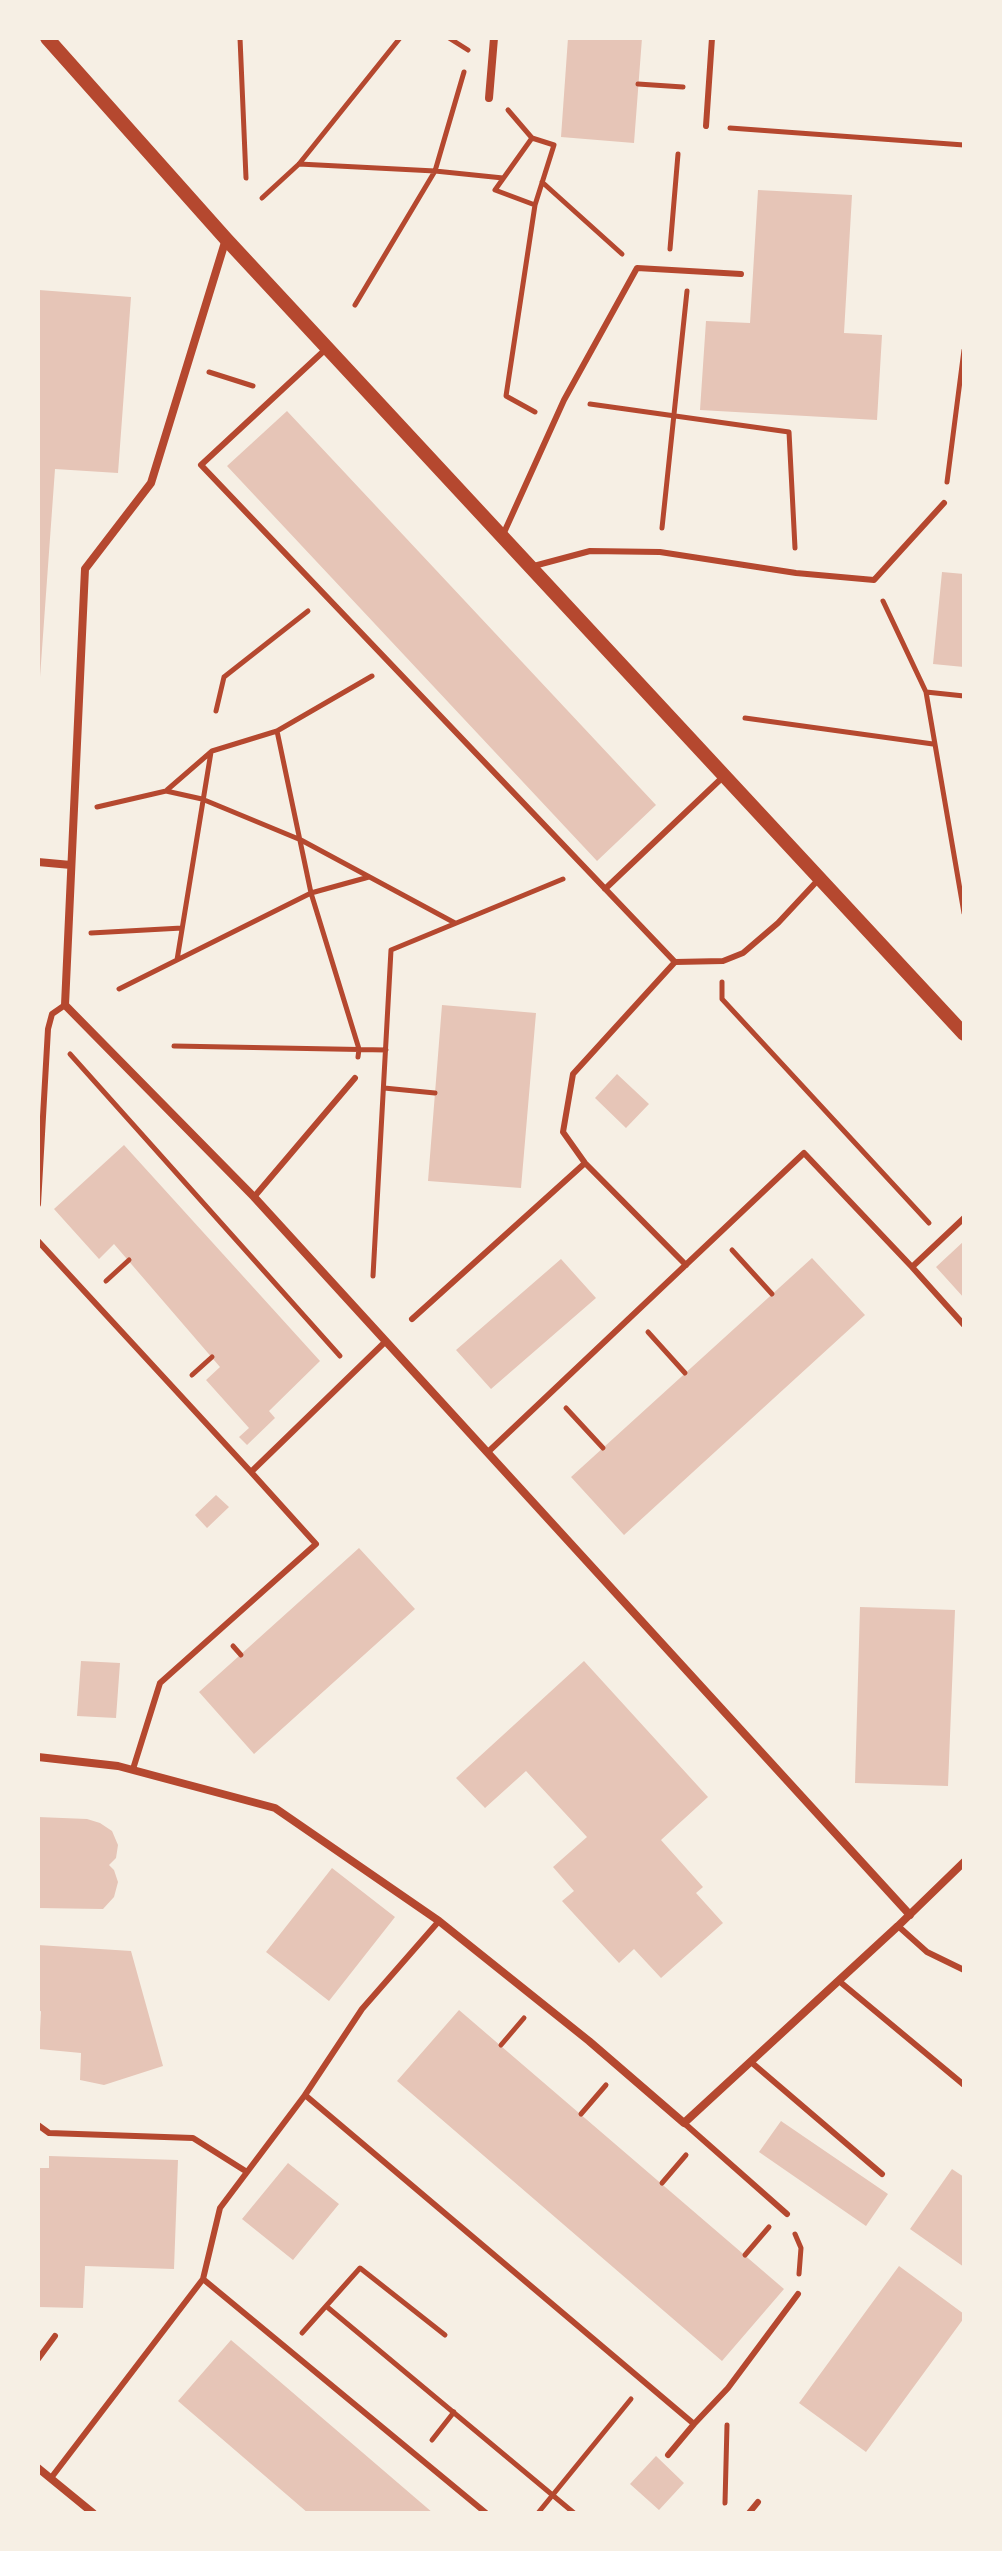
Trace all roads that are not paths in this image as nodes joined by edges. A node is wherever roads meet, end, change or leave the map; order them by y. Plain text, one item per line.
1 (47, 38) edge
2 (494, 38) edge
3 (712, 38) edge
4 (489, 98) road end
5 (706, 126) road end
6 (226, 239) junction
7 (741, 274) dead end
8 (327, 348) junction
9 (944, 503) road end
10 (502, 537) junction
11 (530, 567) junction
12 (724, 776) junction
13 (38, 862) edge
14 (71, 865) junction
15 (819, 879) junction
16 (605, 889) junction
17 (675, 962) junction
18 (65, 1005) junction
19 (964, 1034) edge
20 (355, 1078) road end
21 (585, 1163) junction
22 (254, 1197) junction
23 (38, 1204) edge
24 (964, 1218) edge
25 (38, 1241) edge
26 (686, 1265) junction
27 (912, 1267) junction
28 (412, 1319) dead end
29 (964, 1325) edge
30 (386, 1341) junction
31 (488, 1452) junction
32 (251, 1472) junction
33 (38, 1757) edge
34 (133, 1769) junction
35 (964, 1862) edge
36 (910, 1915) junction
37 (439, 1921) junction
38 (898, 1926) junction
39 (964, 1970) edge
40 (839, 1981) junction
41 (751, 2062) junction
42 (964, 2085) edge
43 (305, 2095) junction
44 (684, 2123) junction
45 (38, 2125) edge
46 (247, 2172) junction
47 (882, 2174) dead end
48 (787, 2214) road end
49 (203, 2279) junction
50 (798, 2294) road end
51 (55, 2336) dead end
52 (38, 2359) edge
53 (694, 2424) junction
54 (668, 2455) dead end
55 (38, 2468) edge
56 (51, 2478) junction
57 (758, 2502) dead end
58 (93, 2513) edge
59 (486, 2513) edge
60 (749, 2513) edge

1 - 6 street
2 - 4 street
3 - 5 lane
6 - 8 street
6 - 14 street
7 - 10 lane
8 - 10 street
8 - 16 lane
9 - 11 lane
10 - 11 street
11 - 12 street
12 - 15 street
12 - 16 lane
13 - 14 street
14 - 18 street
15 - 17 lane
15 - 19 street
16 - 17 lane
17 - 21 lane
18 - 22 street
18 - 23 lane
20 - 22 lane
21 - 26 lane
21 - 28 lane
22 - 30 street
24 - 27 lane
25 - 32 lane
26 - 27 lane
26 - 31 lane
27 - 29 lane
30 - 31 street
30 - 32 lane
31 - 36 street
32 - 34 lane
33 - 34 street
34 - 37 street
35 - 36 street
36 - 38 street
37 - 43 lane
37 - 44 street
38 - 39 lane
38 - 40 street
40 - 41 street
40 - 42 lane
41 - 44 street
41 - 47 lane
43 - 46 lane
43 - 53 lane
44 - 48 lane
45 - 46 lane
46 - 49 lane
49 - 56 lane
49 - 59 lane
50 - 53 lane
51 - 52 lane
53 - 54 lane
55 - 56 street
56 - 58 street
57 - 60 lane

